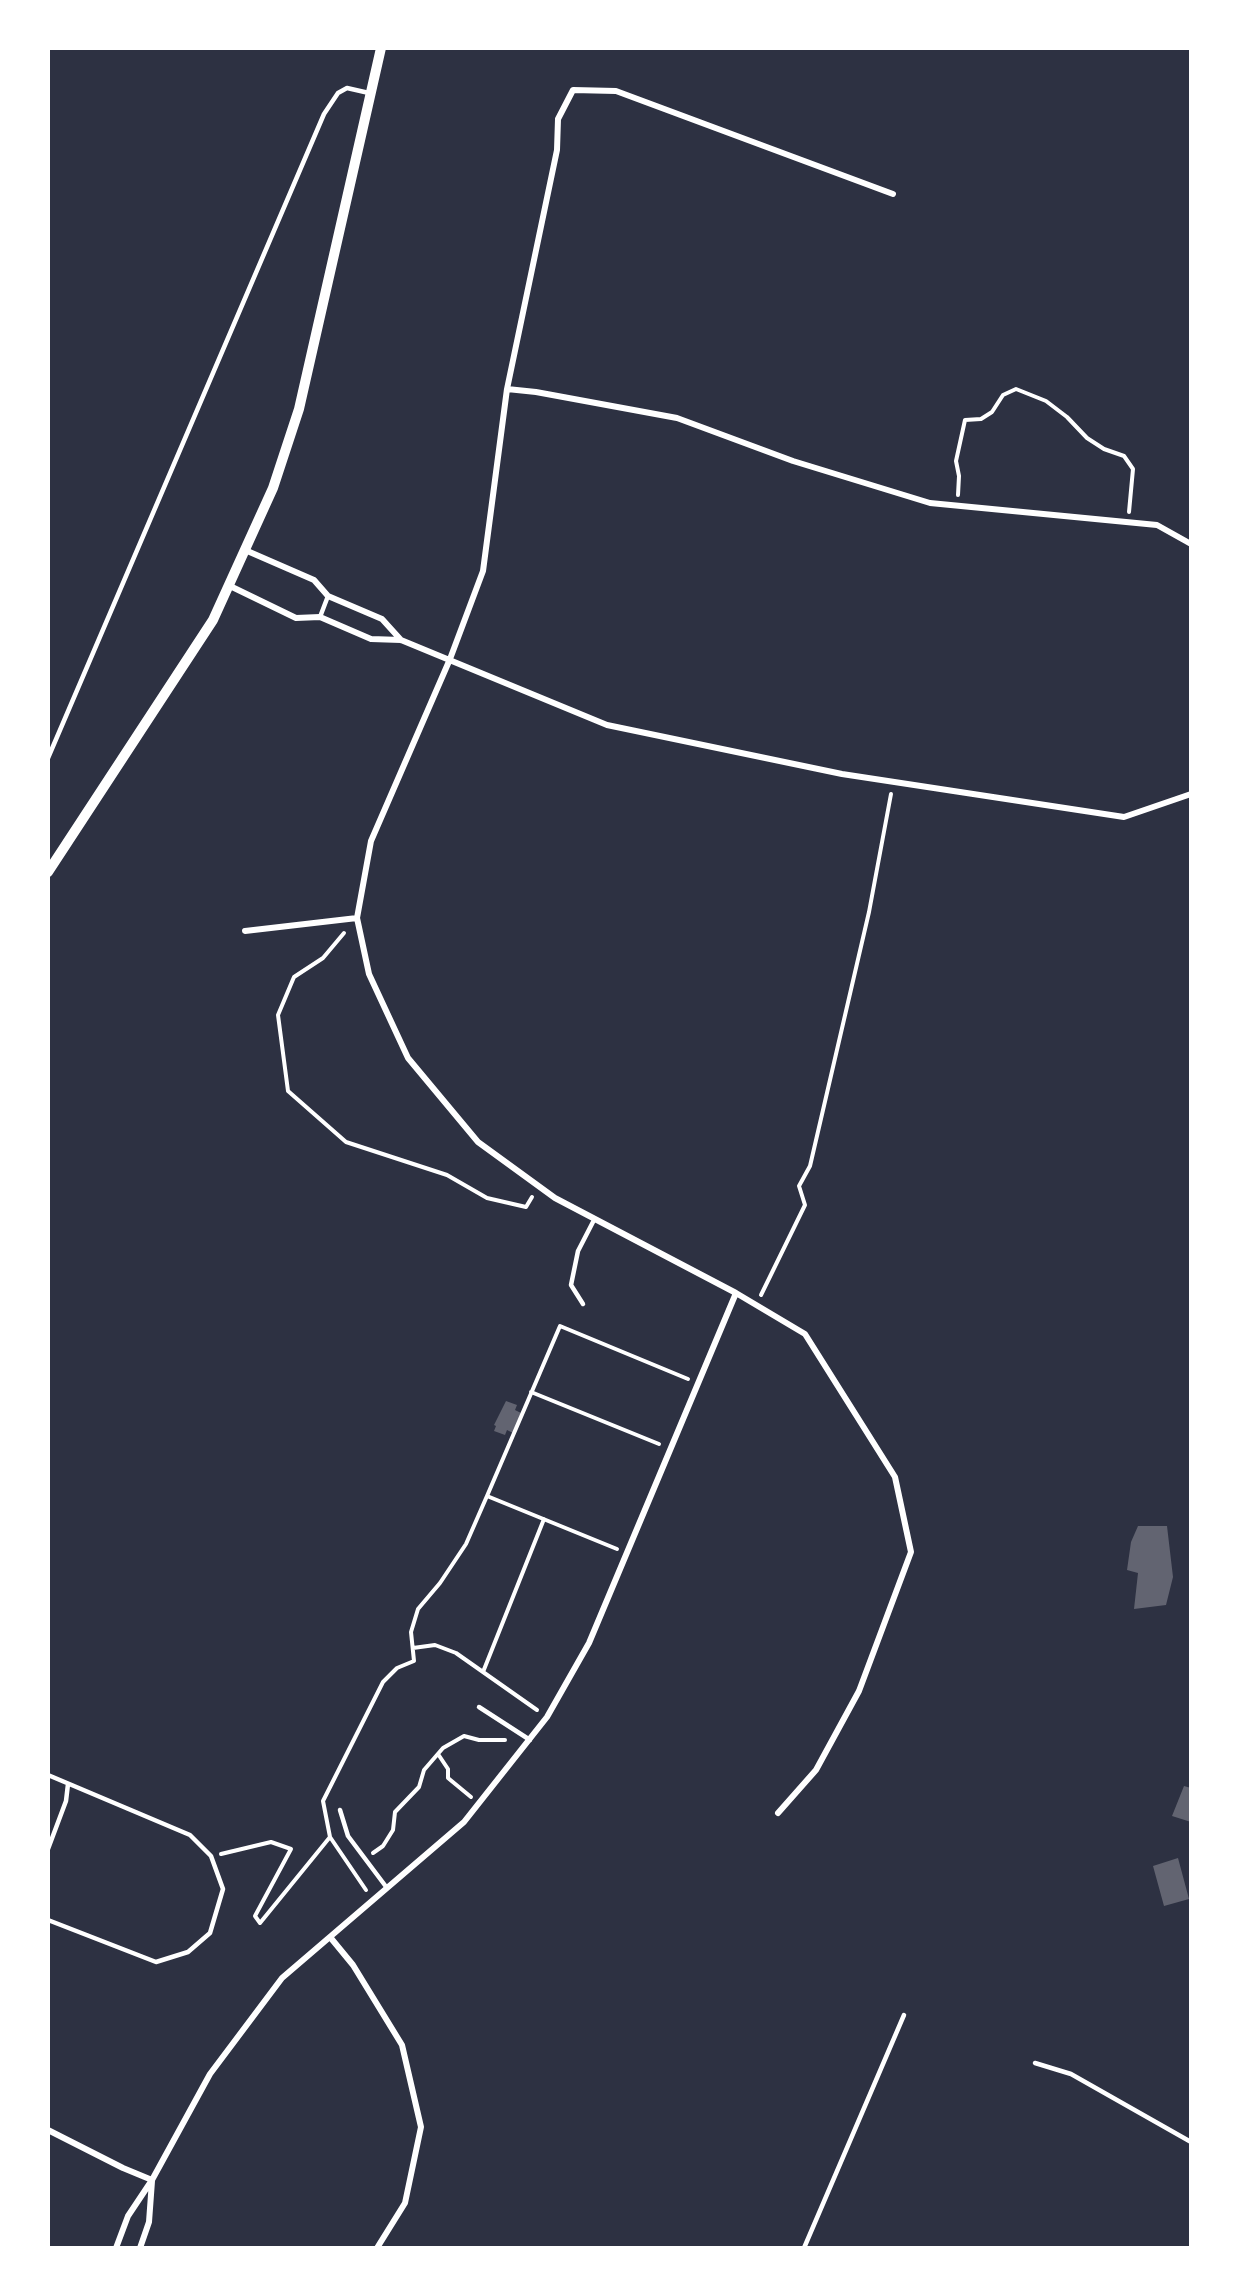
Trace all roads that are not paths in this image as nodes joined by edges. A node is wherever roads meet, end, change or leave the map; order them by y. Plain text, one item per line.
1 (381, 48) edge
2 (370, 93) junction
3 (893, 194) dead end
4 (507, 389) junction
5 (1191, 544) edge
6 (245, 550) junction
7 (230, 586) junction
8 (328, 596) junction
9 (320, 617) junction
10 (401, 640) junction
11 (450, 659) junction
12 (48, 758) edge
13 (1191, 794) edge
14 (50, 865) edge
15 (357, 918) junction
16 (245, 931) dead end
17 (594, 1220) junction
18 (736, 1293) junction
19 (583, 1304) dead end
20 (480, 1707) dead end
21 (530, 1740) junction
22 (48, 1775) edge
23 (68, 1784) junction
24 (340, 1810) dead end
25 (778, 1813) dead end
26 (48, 1849) edge
27 (387, 1888) junction
28 (48, 1920) edge
29 (330, 1937) junction
30 (904, 2015) dead end
31 (1035, 2063) dead end
32 (48, 2130) edge
33 (1191, 2142) edge
34 (152, 2180) junction
35 (116, 2248) edge
36 (140, 2248) edge
37 (377, 2248) edge
38 (804, 2248) edge

1 - 2 street
2 - 6 street
2 - 12 lane
3 - 4 street
4 - 5 street
4 - 11 street
6 - 7 street
6 - 8 street
7 - 9 street
7 - 14 street
8 - 9 lane
8 - 10 street
9 - 10 street
10 - 11 street
11 - 13 street
11 - 15 street
15 - 16 street
15 - 17 street
17 - 18 street
17 - 19 lane
18 - 21 street
18 - 25 street
20 - 21 lane
21 - 27 street
22 - 23 lane
23 - 26 lane
23 - 28 lane
24 - 27 lane
27 - 29 street
29 - 34 street
29 - 37 street
30 - 38 lane
31 - 33 lane
32 - 34 street
34 - 35 street
34 - 36 street

